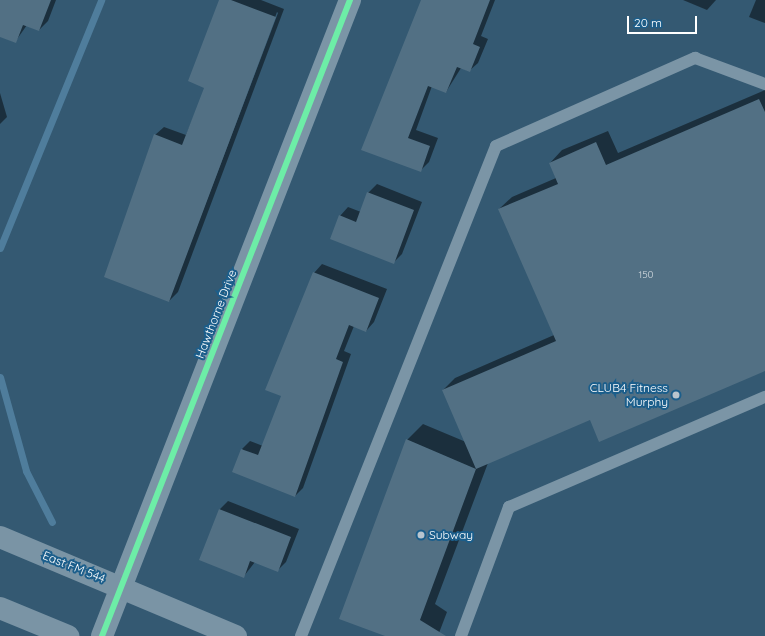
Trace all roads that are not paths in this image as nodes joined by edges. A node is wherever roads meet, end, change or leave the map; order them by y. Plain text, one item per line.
1 (350, 0) edge
2 (765, 84) edge
3 (765, 397) edge
4 (0, 537) edge
5 (122, 586) junction
6 (0, 608) edge
7 (68, 636) edge
8 (102, 636) edge
9 (236, 636) edge
10 (301, 636) edge
11 (461, 636) edge

1 - 5 street, Hawthorne Drive
2 - 10 lane
3 - 11 lane
4 - 5 main road, East FM 544
5 - 8 street, Hawthorne Drive
5 - 9 main road, East FM 544
6 - 7 main road

